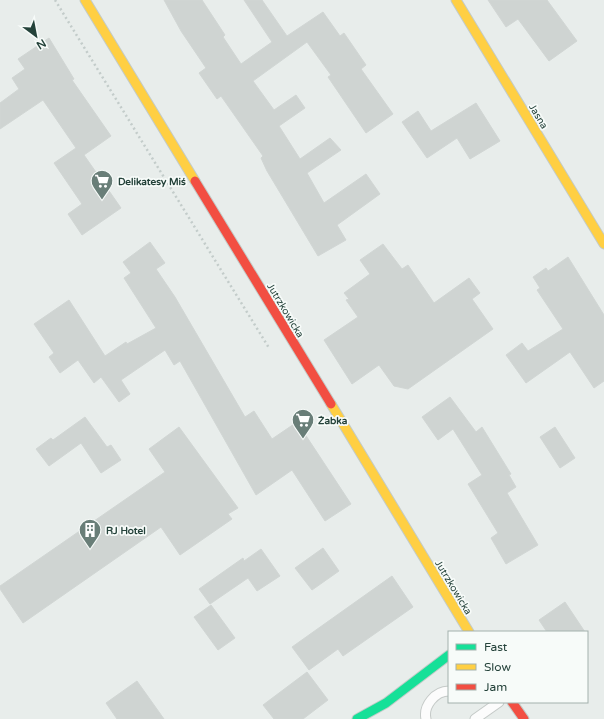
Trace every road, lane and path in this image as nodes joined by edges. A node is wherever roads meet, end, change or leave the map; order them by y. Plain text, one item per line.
1 (85, 0) edge
2 (456, 0) edge
3 (604, 244) edge
4 (468, 631) edge
5 (448, 656) edge
6 (448, 691) edge
7 (498, 703) edge
8 (513, 703) edge
9 (357, 719) edge
10 (426, 719) edge
11 (475, 719) edge
12 (524, 719) edge

1 - 4 main road, Jutrzkowicka
2 - 3 main road, Jasna
5 - 9 main road
6 - 10 lane
7 - 11 lane
8 - 12 main road

